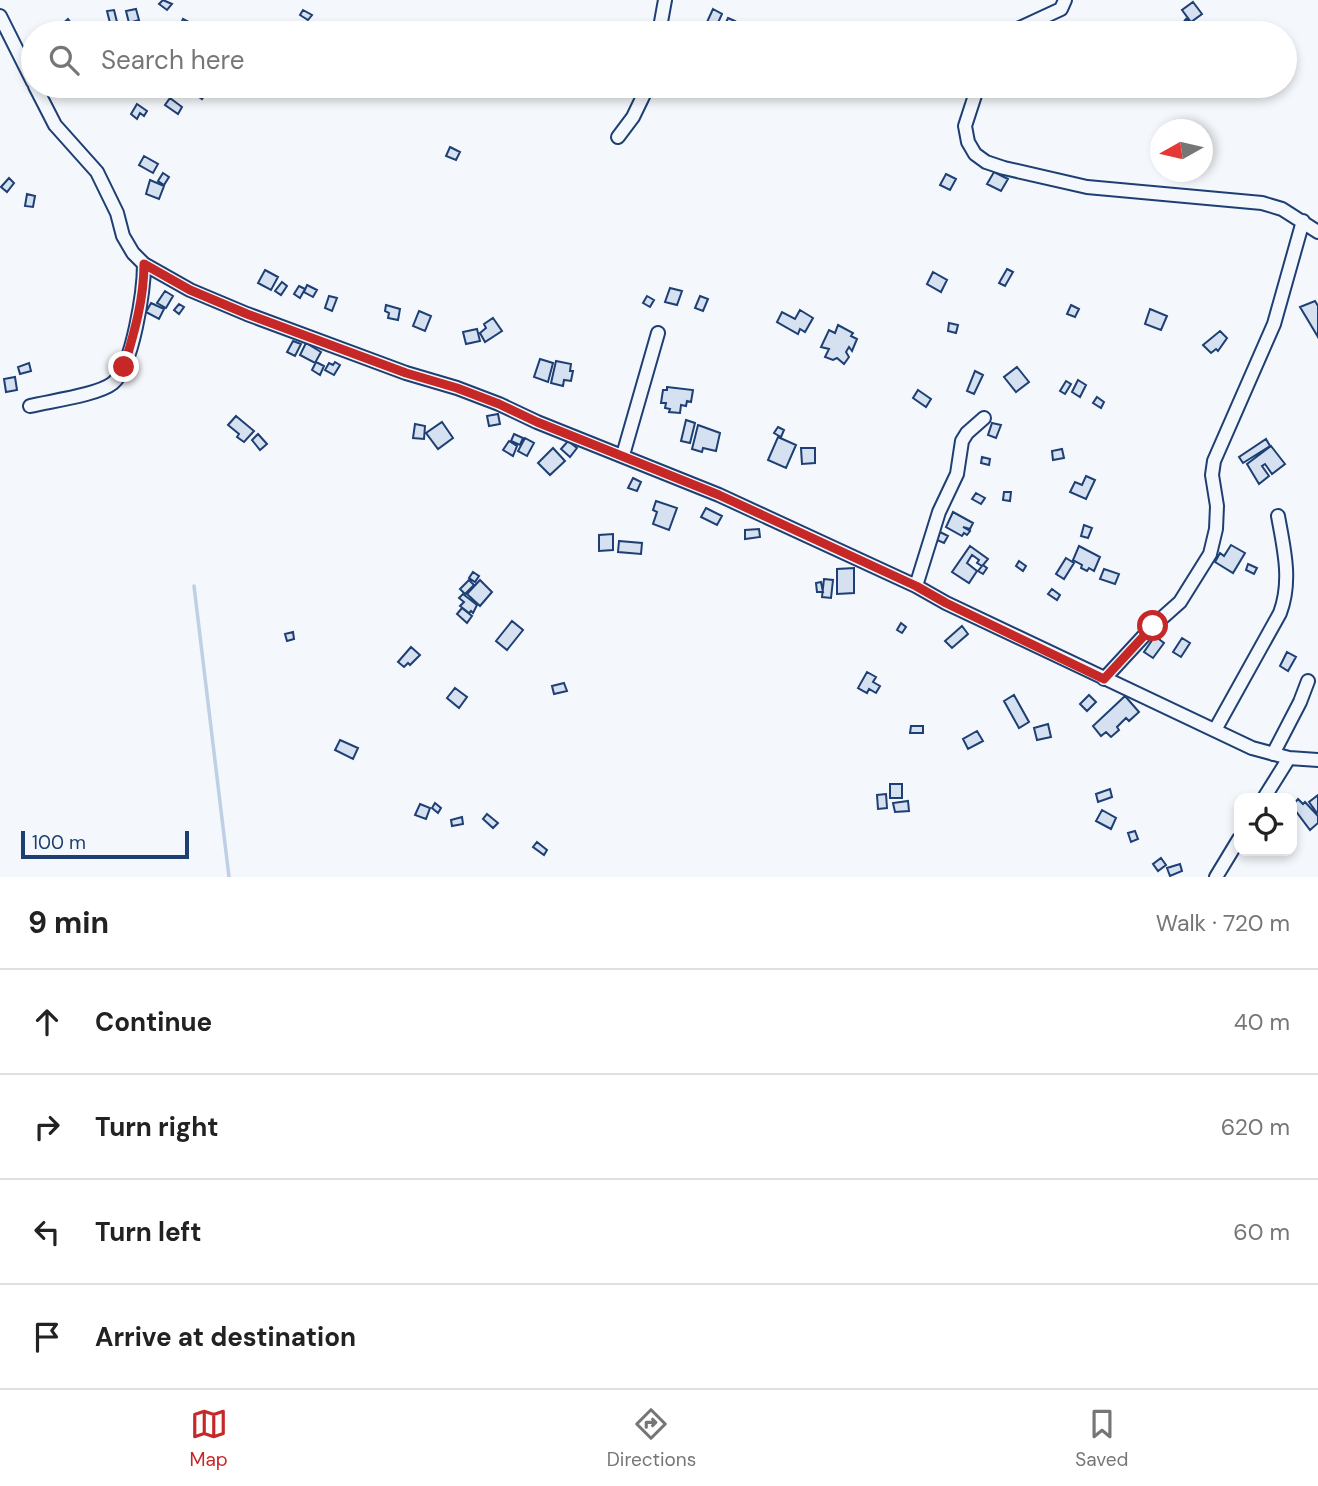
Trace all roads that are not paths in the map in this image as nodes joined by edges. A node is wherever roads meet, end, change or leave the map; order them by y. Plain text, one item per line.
1 (665, 0) edge
2 (1065, 0) edge
3 (0, 16) edge
4 (661, 21) edge
5 (1035, 21) edge
6 (21, 58) edge
7 (41, 98) edge
8 (642, 98) edge
9 (974, 98) edge
10 (618, 137) dead end
11 (1303, 221) junction
12 (1318, 232) edge
13 (144, 264) junction
14 (658, 333) dead end
15 (30, 406) dead end
16 (984, 418) dead end
17 (622, 455) junction
18 (1278, 516) dead end
19 (916, 586) junction
20 (1104, 679) junction
21 (1308, 681) dead end
22 (1215, 730) junction
23 (1273, 754) junction
24 (1289, 758) junction
25 (1318, 760) edge
26 (1267, 793) edge
27 (1234, 847) edge
28 (1216, 877) edge

1 - 4 street
2 - 5 street
3 - 6 street
7 - 13 street
8 - 10 street
9 - 11 street
11 - 12 street
11 - 20 street
13 - 15 street
13 - 17 street
14 - 17 street
16 - 19 street
17 - 19 street
18 - 22 street
19 - 20 street
20 - 22 street
21 - 23 street
22 - 23 street
23 - 24 street
24 - 25 street
24 - 26 street
27 - 28 street

